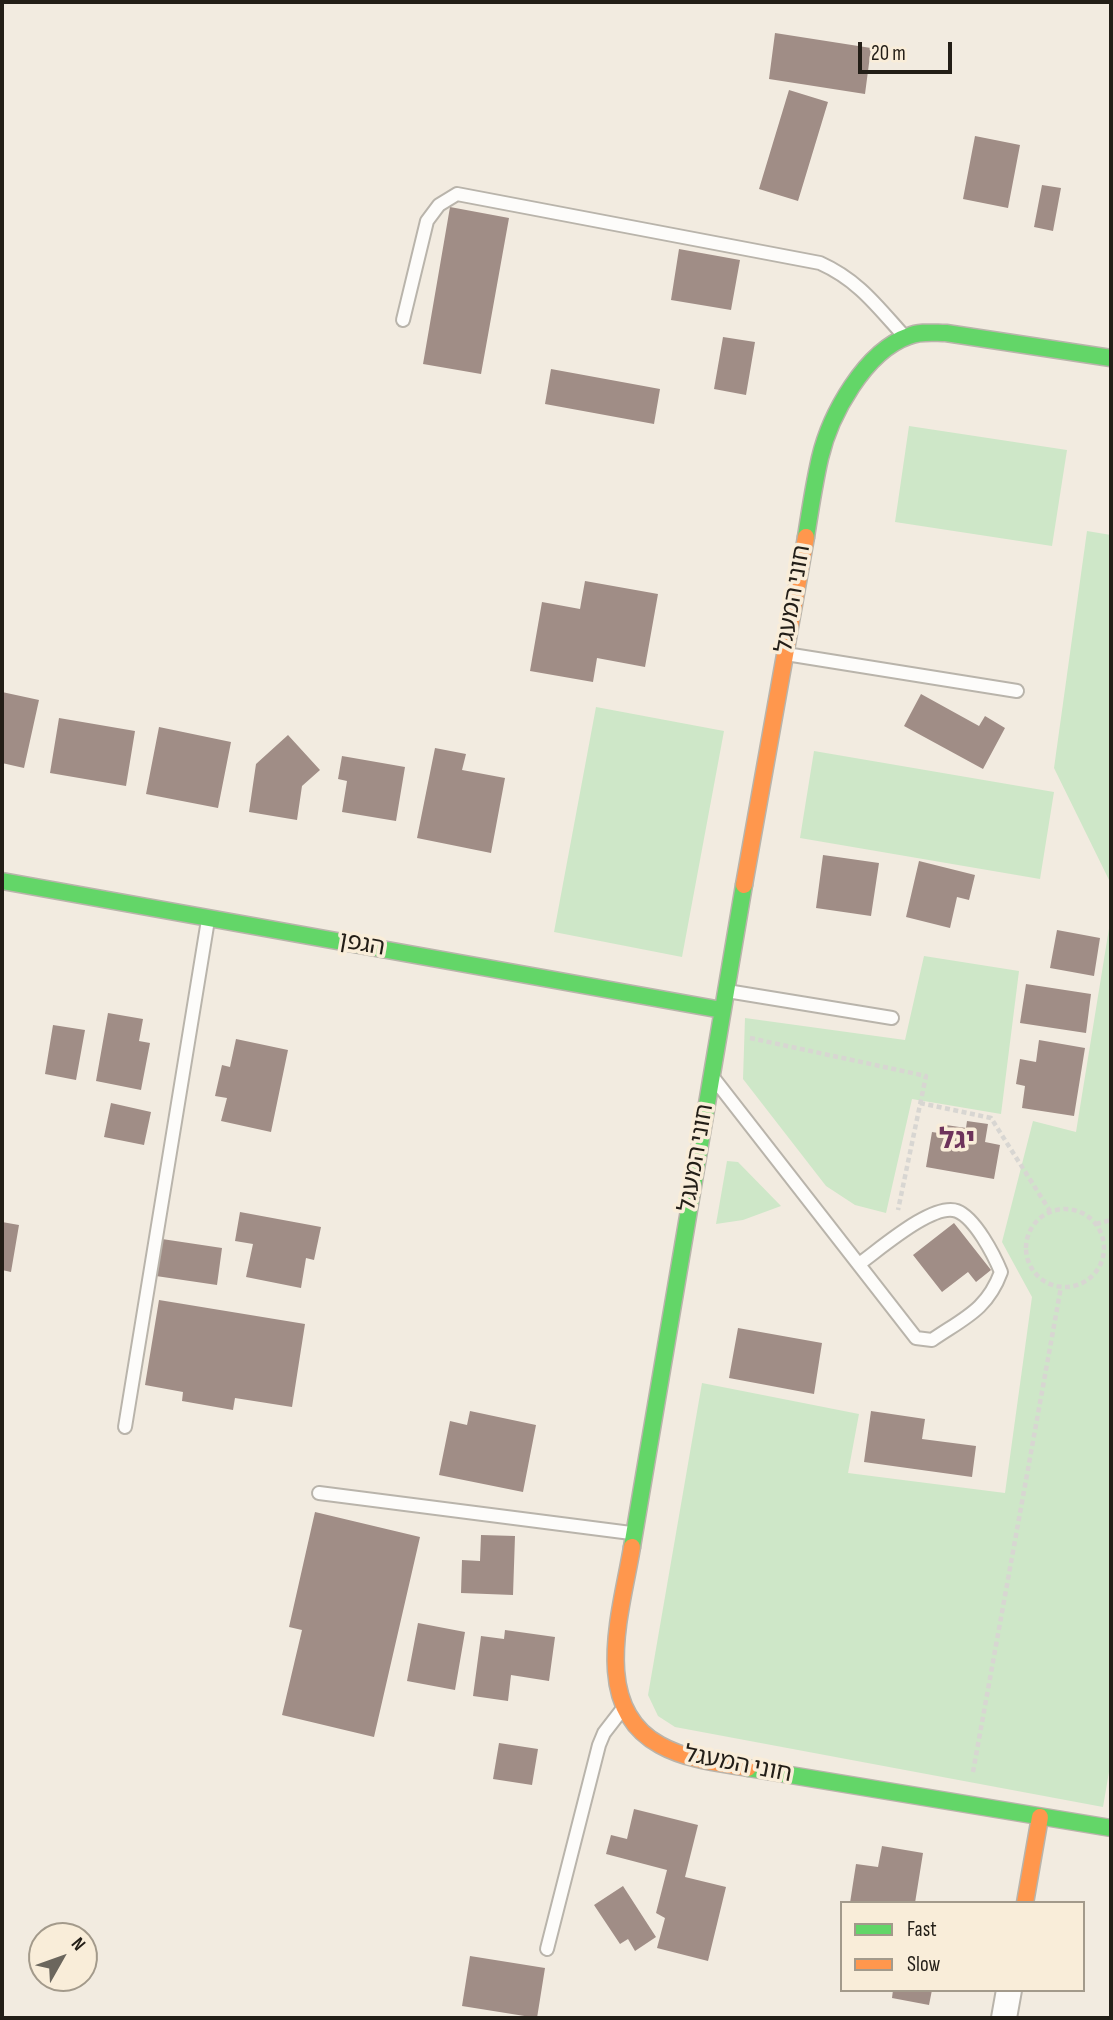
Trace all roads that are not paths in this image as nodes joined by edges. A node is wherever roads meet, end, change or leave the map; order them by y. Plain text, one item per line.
1 (403, 320) dead end
2 (904, 337) junction
3 (1111, 358) edge
4 (785, 654) junction
5 (1017, 691) dead end
6 (2, 881) edge
7 (208, 918) junction
8 (725, 991) junction
9 (722, 1010) junction
10 (892, 1018) dead end
11 (711, 1075) junction
12 (859, 1264) junction
13 (125, 1427) dead end
14 (319, 1493) dead end
15 (634, 1533) junction
16 (623, 1708) junction
17 (1040, 1817) junction
18 (1111, 1828) edge
19 (1025, 1901) edge
20 (547, 1949) dead end
21 (1009, 1992) edge
22 (1004, 2018) edge

1 - 2 lane
2 - 3 street
2 - 4 street, חוני המעגל
4 - 5 lane
4 - 8 street, חוני המעגל
6 - 7 street, הגפן
7 - 9 street, הגפן
7 - 13 lane
8 - 9 street, חוני המעגל
8 - 10 lane
9 - 11 street, חוני המעגל
11 - 12 lane
11 - 15 street, חוני המעגל
12 - 12 lane
14 - 15 lane
15 - 16 street, חוני המעגל
16 - 17 street, חוני המעגל
16 - 20 lane
17 - 18 street, חוני המעגל
17 - 19 street
21 - 22 street

